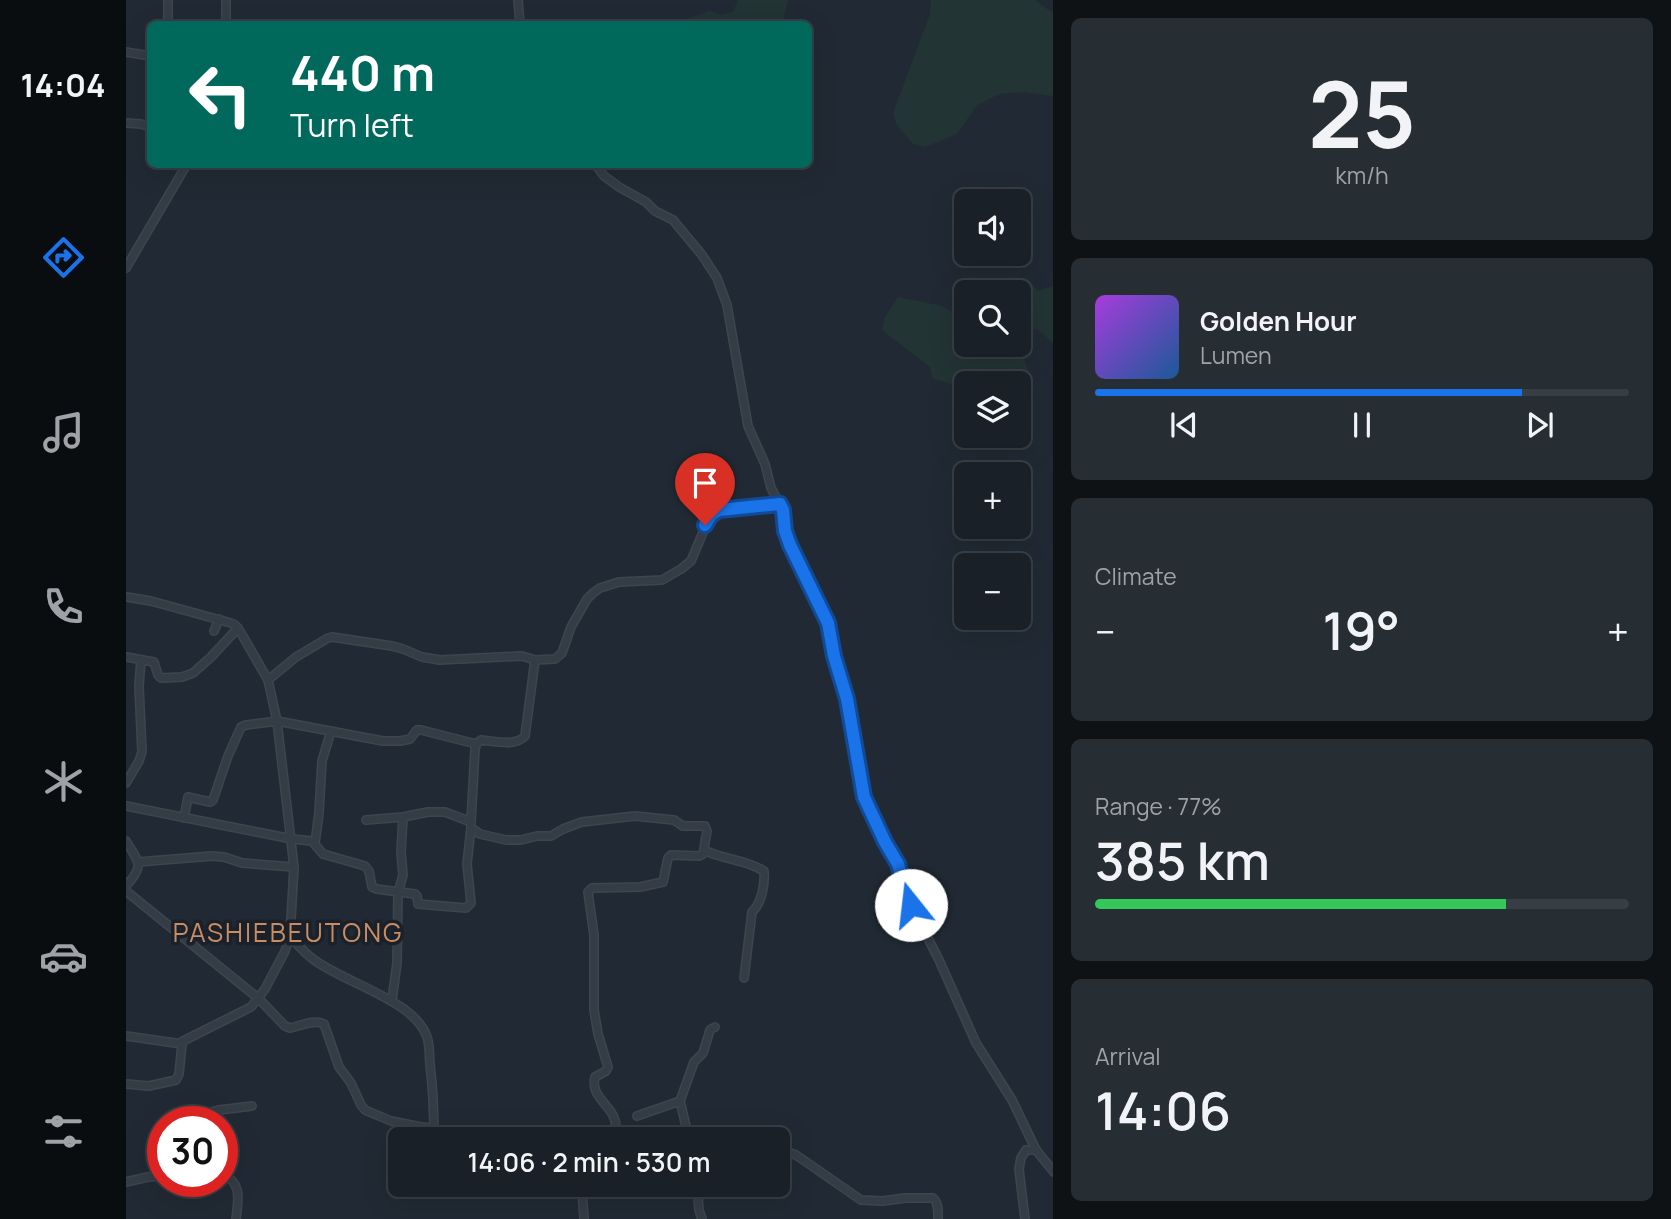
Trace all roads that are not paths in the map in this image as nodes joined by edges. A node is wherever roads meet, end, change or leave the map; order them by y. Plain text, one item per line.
1 (168, 0) edge
2 (226, 0) edge
3 (518, 0) edge
4 (169, 21) edge
5 (226, 21) edge
6 (520, 21) edge
7 (126, 52) edge
8 (147, 56) edge
9 (126, 123) edge
10 (147, 126) edge
11 (185, 168) edge
12 (598, 168) edge
13 (126, 268) edge
14 (780, 504) junction
15 (126, 597) edge
16 (219, 619) junction
17 (238, 628) junction
18 (214, 631) dead end
19 (126, 657) edge
20 (141, 660) junction
21 (535, 660) junction
22 (268, 680) junction
23 (277, 721) junction
24 (331, 731) junction
25 (476, 744) junction
26 (126, 783) edge
27 (126, 806) edge
28 (403, 817) junction
29 (184, 818) junction
30 (366, 820) dead end
31 (471, 825) junction
32 (292, 839) junction
33 (126, 841) edge
34 (315, 843) junction
35 (705, 850) junction
36 (138, 862) junction
37 (294, 867) junction
38 (126, 886) edge
39 (126, 891) edge
40 (398, 892) junction
41 (290, 936) junction
42 (744, 978) dead end
43 (261, 994) junction
44 (392, 1000) junction
45 (715, 1027) dead end
46 (126, 1036) edge
47 (182, 1044) junction
48 (126, 1084) edge
49 (680, 1101) junction
50 (252, 1106) dead end
51 (238, 1108) edge
52 (637, 1116) dead end
53 (421, 1127) edge
54 (434, 1127) edge
55 (616, 1127) edge
56 (686, 1127) edge
57 (1036, 1150) junction
58 (790, 1154) edge
59 (1053, 1172) edge
60 (147, 1177) edge
61 (126, 1182) edge
62 (238, 1197) edge
63 (583, 1197) edge
64 (698, 1197) edge
65 (236, 1219) edge
66 (584, 1219) edge
67 (702, 1219) edge
68 (938, 1219) edge
69 (1024, 1219) edge

1 - 4 street
2 - 5 street
3 - 6 street
7 - 8 street
9 - 10 street
11 - 13 street
12 - 14 street
14 - 21 street
14 - 57 street
15 - 16 street
16 - 17 street
16 - 18 street
17 - 20 street
17 - 22 street
19 - 20 street
20 - 26 street
21 - 22 street
21 - 25 street
22 - 23 street
23 - 24 street
23 - 29 street
23 - 32 street
24 - 25 street
24 - 34 street
25 - 31 street
27 - 29 street
28 - 30 street
28 - 31 street
28 - 40 street
29 - 32 street
31 - 35 street
31 - 40 street
32 - 34 street
32 - 37 street
33 - 36 street
34 - 40 street
35 - 42 street
35 - 55 street
36 - 37 street
36 - 38 street
37 - 41 street
39 - 43 street
40 - 44 street
41 - 43 street
41 - 44 street
43 - 47 street
43 - 53 street
44 - 54 street
45 - 49 street
46 - 47 street
47 - 48 street
49 - 52 street
49 - 56 street
50 - 51 street
57 - 59 street
57 - 69 street
58 - 68 street
60 - 61 street
62 - 65 street
63 - 66 street
64 - 67 street

